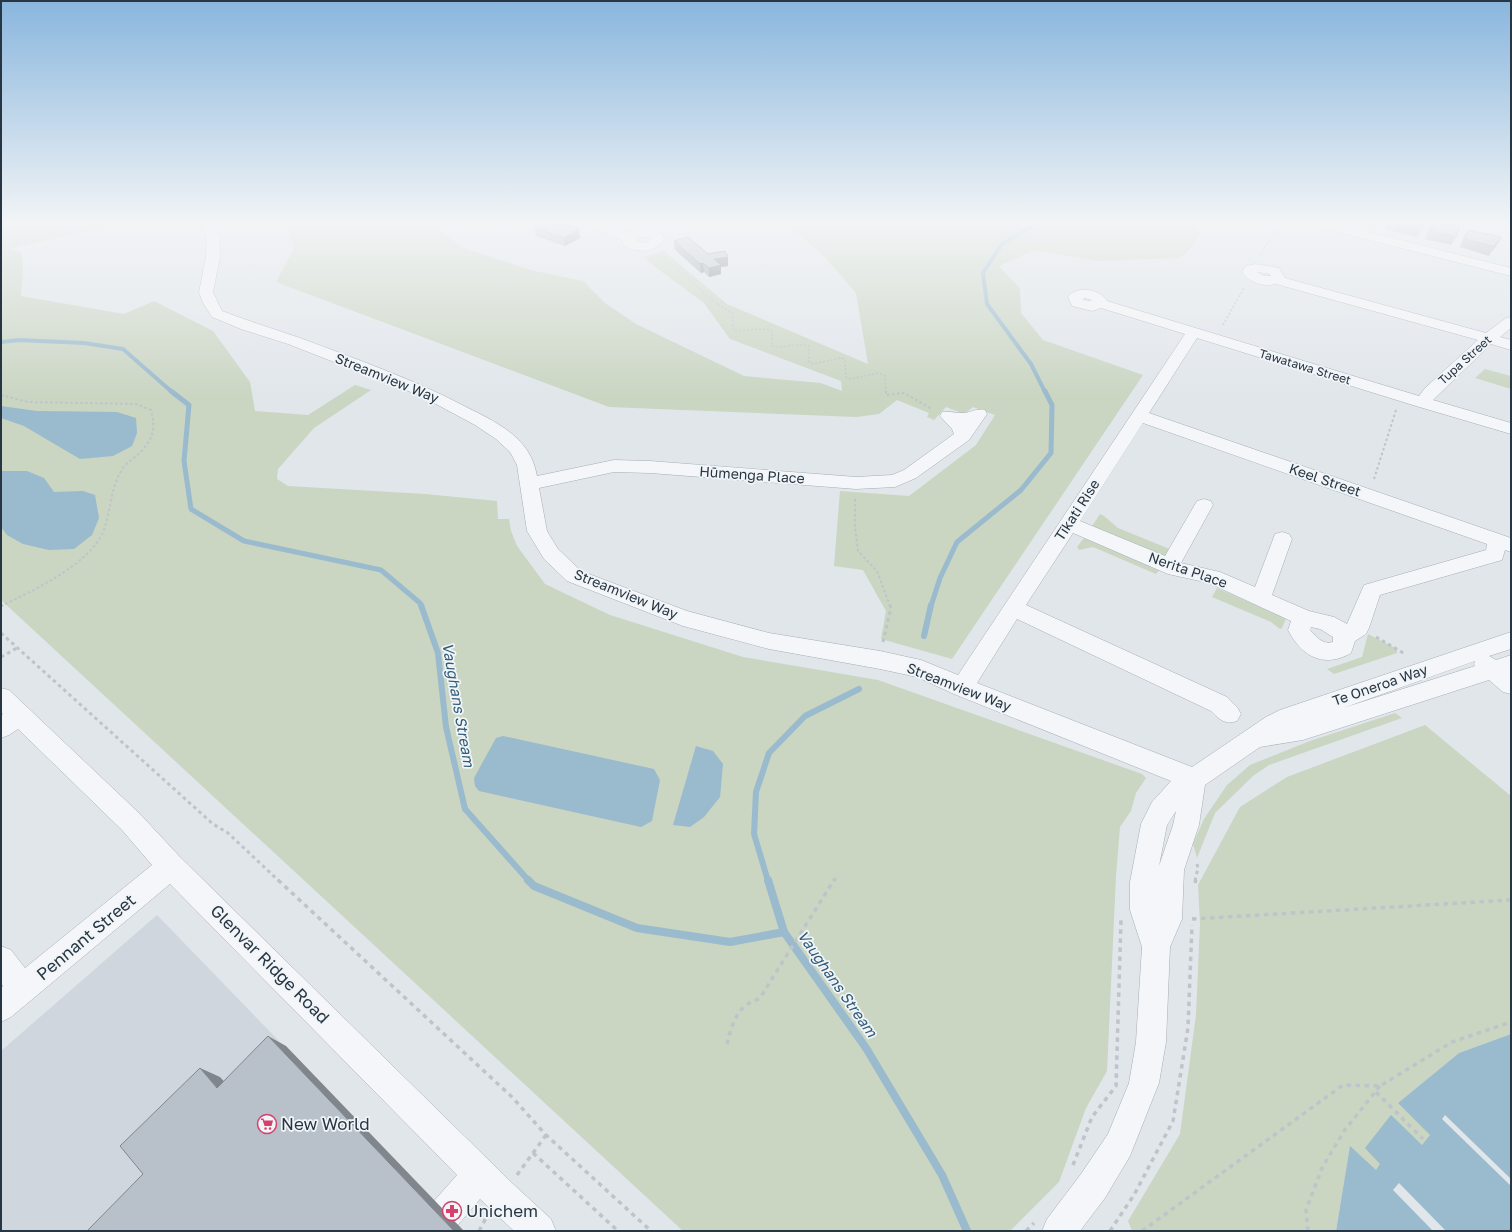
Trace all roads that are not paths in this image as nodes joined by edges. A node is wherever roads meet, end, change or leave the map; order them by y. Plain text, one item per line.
1 (207, 281) edge
2 (1282, 281) edge
3 (1100, 304) dead end
4 (1511, 321) edge
5 (1193, 333) junction
6 (1489, 338) junction
7 (1511, 345) edge
8 (1422, 403) junction
9 (1138, 415) junction
10 (1511, 429) edge
11 (962, 436) junction
12 (529, 484) junction
13 (1204, 505) dead end
14 (1068, 523) junction
15 (1282, 539) dead end
16 (1504, 543) edge
17 (1169, 566) junction
18 (1261, 598) junction
19 (1013, 608) junction
20 (1307, 619) junction
21 (1351, 633) junction
22 (1511, 640) edge
23 (1472, 654) junction
24 (1502, 668) edge
25 (1511, 685) edge
26 (962, 687) junction
27 (7, 714) edge
28 (1229, 714) dead end
29 (1254, 738) junction
30 (1194, 779) junction
31 (172, 866) junction
32 (1, 960) edge
33 (23, 990) junction
34 (1, 1007) edge
35 (480, 1174) junction
36 (446, 1213) dead end
37 (1065, 1223) edge
38 (539, 1231) edge

1 - 12 street, Streamview Way
2 - 6 street
3 - 5 street, Tawatawa Street
4 - 6 street, Tupa Street
5 - 8 street, Tawatawa Street
5 - 9 street, Tīkati Rise
6 - 7 street
6 - 8 street, Tupa Street
8 - 10 street, Tawatawa Street
9 - 14 street, Tīkati Rise
9 - 16 street, Keel Street
11 - 11 street, Hūmenga Place
11 - 12 street, Hūmenga Place
12 - 26 street, Streamview Way
13 - 17 street
14 - 17 street, Nerita Place
14 - 19 street, Tīkati Rise
15 - 18 street
16 - 21 street
17 - 18 street, Nerita Place
18 - 20 street, Nerita Place
19 - 26 street, Tīkati Rise
19 - 28 street
20 - 21 street, Nerita Place
20 - 21 street
22 - 23 street, Te Oneroa Way
23 - 24 street
23 - 29 street, Te Oneroa Way
24 - 25 street
24 - 29 street, Te Oneroa Way
26 - 30 street, Streamview Way
27 - 31 street, Glenvar Ridge Road
29 - 30 street, Te Oneroa Way
30 - 37 street
31 - 33 street, Pennant Street
31 - 35 street, Glenvar Ridge Road
32 - 33 street
33 - 34 street, Pennant Street
35 - 36 street
35 - 38 street, Glenvar Ridge Road

